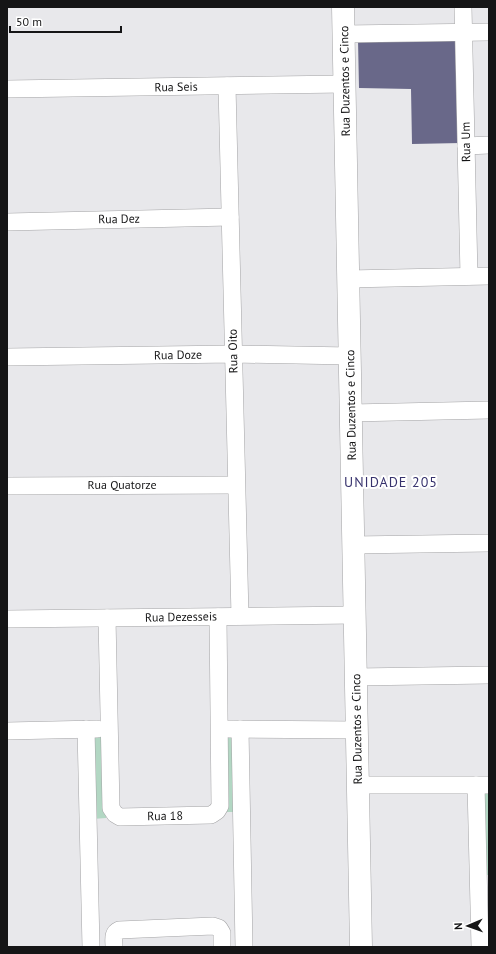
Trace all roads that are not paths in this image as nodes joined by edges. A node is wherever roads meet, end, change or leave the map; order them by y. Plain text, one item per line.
1 (343, 7) edge
2 (463, 7) edge
3 (464, 32) junction
4 (489, 32) edge
5 (344, 34) junction
6 (345, 84) junction
7 (227, 86) junction
8 (7, 89) edge
9 (489, 145) edge
10 (466, 146) junction
11 (230, 217) junction
12 (7, 222) edge
13 (469, 276) junction
14 (489, 276) edge
15 (348, 279) junction
16 (234, 354) junction
17 (350, 356) junction
18 (7, 357) edge
19 (489, 410) edge
20 (351, 413) junction
21 (7, 486) edge
22 (236, 486) junction
23 (489, 543) edge
24 (353, 545) junction
25 (355, 615) junction
26 (240, 616) junction
27 (218, 617) junction
28 (107, 618) junction
29 (7, 619) edge
30 (489, 675) edge
31 (356, 677) junction
32 (219, 728) junction
33 (109, 729) junction
34 (240, 729) junction
35 (86, 730) junction
36 (357, 730) junction
37 (7, 732) edge
38 (358, 785) junction
39 (482, 785) edge
40 (91, 947) edge
41 (114, 947) edge
42 (222, 947) edge
43 (244, 947) edge
44 (361, 947) edge
45 (480, 947) edge

1 - 5 street, Rua Duzentos e Cinco
2 - 3 street, Rua Um
3 - 4 street
3 - 5 street
3 - 10 street, Rua Um
5 - 6 street, Rua Duzentos e Cinco
6 - 7 street, Rua Seis
6 - 15 street, Rua Duzentos e Cinco
7 - 8 street, Rua Seis
7 - 11 street, Rua Oito
9 - 10 street
10 - 13 street, Rua Um
11 - 12 street, Rua Dez
11 - 16 street, Rua Oito
13 - 14 street
13 - 15 street
15 - 17 street, Rua Duzentos e Cinco
16 - 17 street, Rua Doze
16 - 18 street, Rua Doze
16 - 22 street, Rua Oito
17 - 20 street, Rua Duzentos e Cinco
19 - 20 street
20 - 24 street, Rua Duzentos e Cinco
21 - 22 street, Rua Quatorze
22 - 26 street, Rua Oito
23 - 24 street
24 - 25 street, Rua Duzentos e Cinco
25 - 26 street, Rua Dezesseis
25 - 31 street, Rua Duzentos e Cinco
26 - 27 street, Rua Dezesseis
27 - 28 street, Rua Dezesseis
27 - 32 street, Rua 18
28 - 29 street, Rua Dezesseis
28 - 33 street, Rua 18
30 - 31 street
31 - 36 street, Rua Duzentos e Cinco
32 - 33 street, Rua 18
32 - 34 street
33 - 35 street
34 - 36 street
34 - 43 street
35 - 37 street
35 - 40 street
36 - 38 street, Rua Duzentos e Cinco
38 - 39 street
38 - 44 street, Rua Duzentos e Cinco
39 - 45 street
41 - 42 street

